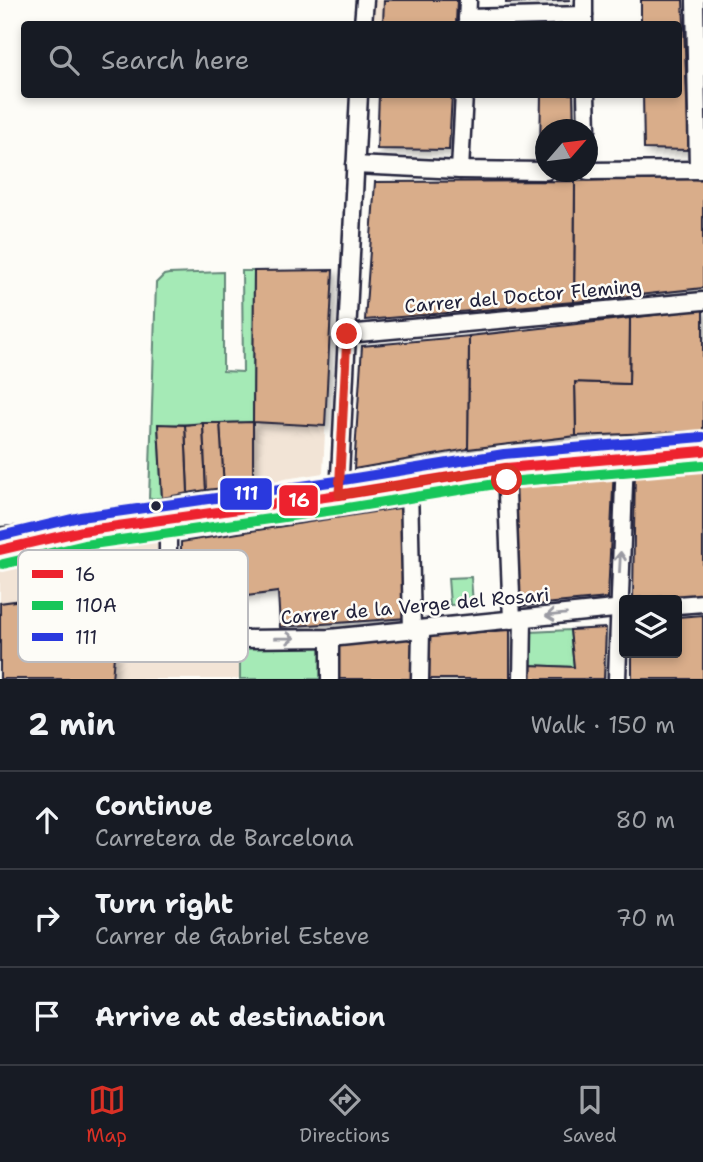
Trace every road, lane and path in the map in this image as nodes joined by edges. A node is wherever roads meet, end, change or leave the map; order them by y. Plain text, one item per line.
1 (365, 0) edge
2 (468, 0) edge
3 (698, 10) edge
4 (584, 13) edge
5 (363, 21) edge
6 (467, 21) edge
7 (359, 98) edge
8 (464, 98) edge
9 (586, 98) edge
10 (587, 119) edge
11 (355, 165) junction
12 (460, 170) junction
13 (701, 170) edge
14 (535, 171) edge
15 (598, 172) edge
16 (703, 300) edge
17 (347, 334) junction
18 (703, 451) edge
19 (625, 456) junction
20 (506, 468) junction
21 (409, 484) junction
22 (339, 495) junction
23 (168, 520) junction
24 (82, 531) junction
25 (0, 538) edge
26 (0, 550) edge
27 (168, 550) edge
28 (621, 595) edge
29 (703, 603) edge
30 (682, 605) edge
31 (619, 608) edge
32 (517, 619) junction
33 (417, 630) junction
34 (330, 638) junction
35 (248, 639) edge
36 (619, 644) edge
37 (330, 679) edge
38 (420, 679) edge
39 (522, 679) edge
40 (617, 679) edge

1 - 5 street
2 - 6 street
3 - 13 street
4 - 6 street
7 - 11 street
8 - 12 street
9 - 10 street
11 - 12 street
11 - 17 street
12 - 14 street
13 - 15 street
16 - 17 street, Carrer del Doctor Fleming
17 - 22 street
18 - 19 main road
19 - 20 main road
28 -> 19 street
20 - 21 main road
20 - 32 street
21 - 22 main road
21 - 33 street
22 - 23 main road
23 - 24 main road
23 -> 27 street, Carrer de la Verge del Rosari
24 - 25 main road
24 - 26 main road
29 - 30 street
31 -> 32 street, Carrer de la Verge del Rosari
32 - 33 street, Carrer de la Verge del Rosari
32 - 39 street
33 - 34 street, Carrer de la Verge del Rosari
33 - 38 street
35 -> 34 street, Carrer de la Verge del Rosari
34 - 37 street
36 - 40 street

